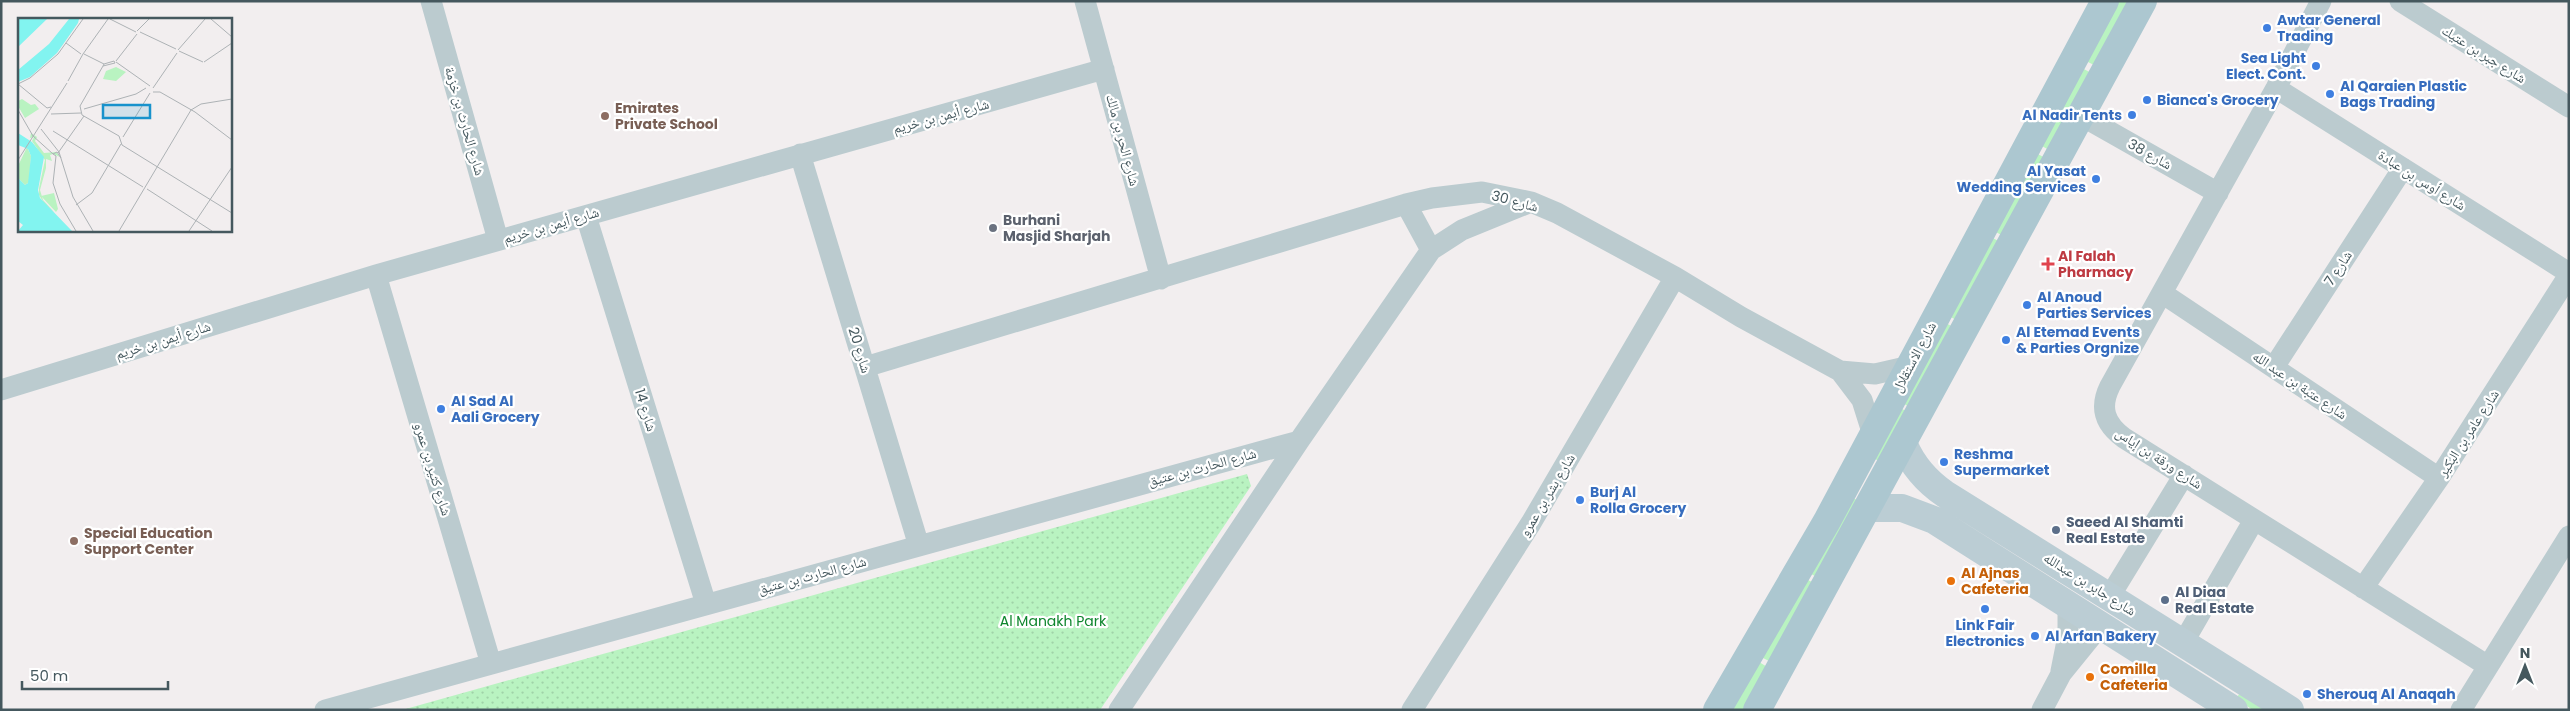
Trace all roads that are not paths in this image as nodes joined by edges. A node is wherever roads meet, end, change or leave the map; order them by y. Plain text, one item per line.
1 (431, 1) edge
2 (1085, 1) edge
3 (2105, 1) edge
4 (2143, 1) edge
5 (2321, 1) edge
6 (2400, 1) edge
7 (1104, 69) junction
8 (2276, 88) junction
9 (2569, 107) edge
10 (2082, 116) junction
11 (800, 154) junction
12 (2403, 168) junction
13 (2218, 193) junction
14 (1531, 202) junction
15 (1406, 204) junction
16 (586, 216) junction
17 (498, 240) junction
18 (1431, 250) junction
19 (2569, 274) edge
20 (376, 275) junction
21 (1676, 277) junction
22 (1161, 279) junction
23 (2162, 293) junction
24 (1910, 366) junction
25 (865, 367) junction
26 (2274, 367) junction
27 (1840, 371) junction
28 (1, 390) edge
29 (1873, 436) junction
30 (1299, 441) junction
31 (1904, 444) junction
32 (2184, 475) junction
33 (2438, 478) junction
34 (1869, 508) junction
35 (2254, 520) junction
36 (2569, 536) edge
37 (919, 546) junction
38 (2035, 584) junction
39 (2363, 588) junction
40 (2099, 590) junction
41 (706, 604) junction
42 (2068, 606) junction
43 (2100, 626) junction
44 (2183, 643) junction
45 (491, 664) junction
46 (2488, 666) junction
47 (2060, 674) junction
48 (2226, 708) edge
49 (325, 710) edge
50 (1119, 710) edge
51 (1412, 710) edge
52 (1717, 710) edge
53 (1758, 710) edge
54 (2042, 710) edge
55 (2290, 710) edge
56 (2461, 710) edge

1 - 17 street, شارع الحارث بن خزمة
2 - 7 street, شارع الحر بن مالك
3 - 24 main road, شارع الاستقلال
4 - 10 main road
5 - 8 street, شارع ورقة بن إياس
6 - 9 street, شارع جبر بن عتيك
7 - 11 street, شارع أيمن بن خريم
7 - 22 street, شارع الحر بن مالك
8 - 12 street, شارع أوس بن عبادة
8 - 13 street, شارع ورقة بن إياس
10 - 13 street, شارع 38
10 - 31 main road
11 - 16 street, شارع أيمن بن خريم
11 - 25 street, شارع 20
12 - 19 street, شارع أوس بن عبادة
12 - 26 street, شارع 7
13 - 23 street, شارع ورقة بن إياس
14 - 15 street, شارع 30
14 - 18 street
14 - 21 street, شارع 30
15 - 18 street
15 - 22 street, شارع 30
16 - 17 street, شارع أيمن بن خريم
16 - 41 street, شارع 14
17 - 20 street, شارع أيمن بن خريم
18 - 30 street
19 - 33 street, شارع عامر بن البكير
20 - 28 street, شارع أيمن بن خريم
20 - 45 street, شارع كثير بن عمرو
21 - 27 street, شارع 30
21 - 51 street, شارع بشر بن عمرو
22 - 25 street, شارع 30
23 - 26 street, شارع عتبة بن عبد الله
23 - 32 street, شارع ورقة بن إياس
24 - 27 street, شارع 30
24 - 29 main road, شارع الاستقلال
25 - 37 street, شارع 20
26 - 33 street, شارع عتبة بن عبد الله
27 - 29 street, شارع 30
29 - 52 main road, شارع الاستقلال
30 - 37 street, شارع الحارث بن عتيق
30 - 50 street
31 - 34 main road
31 - 40 street, شارع جابر بن عبدالله
32 - 35 street, شارع ورقة بن إياس
32 - 40 street
33 - 39 street, شارع عامر بن البكير
34 - 38 street
34 - 53 main road
35 - 39 street, شارع ورقة بن إياس
35 - 44 street
36 - 46 street
37 - 41 street, شارع الحارث بن عتيق
38 - 40 street
38 - 42 street
39 - 46 street, شارع ورقة بن إياس
40 - 44 street, شارع جابر بن عبدالله
41 - 45 street, شارع الحارث بن عتيق
42 - 43 street
42 - 47 street
43 - 47 street
43 - 48 street
44 - 55 street, شارع جابر بن عبدالله
45 - 49 street, شارع الحارث بن عتيق
46 - 56 street
47 - 54 street

